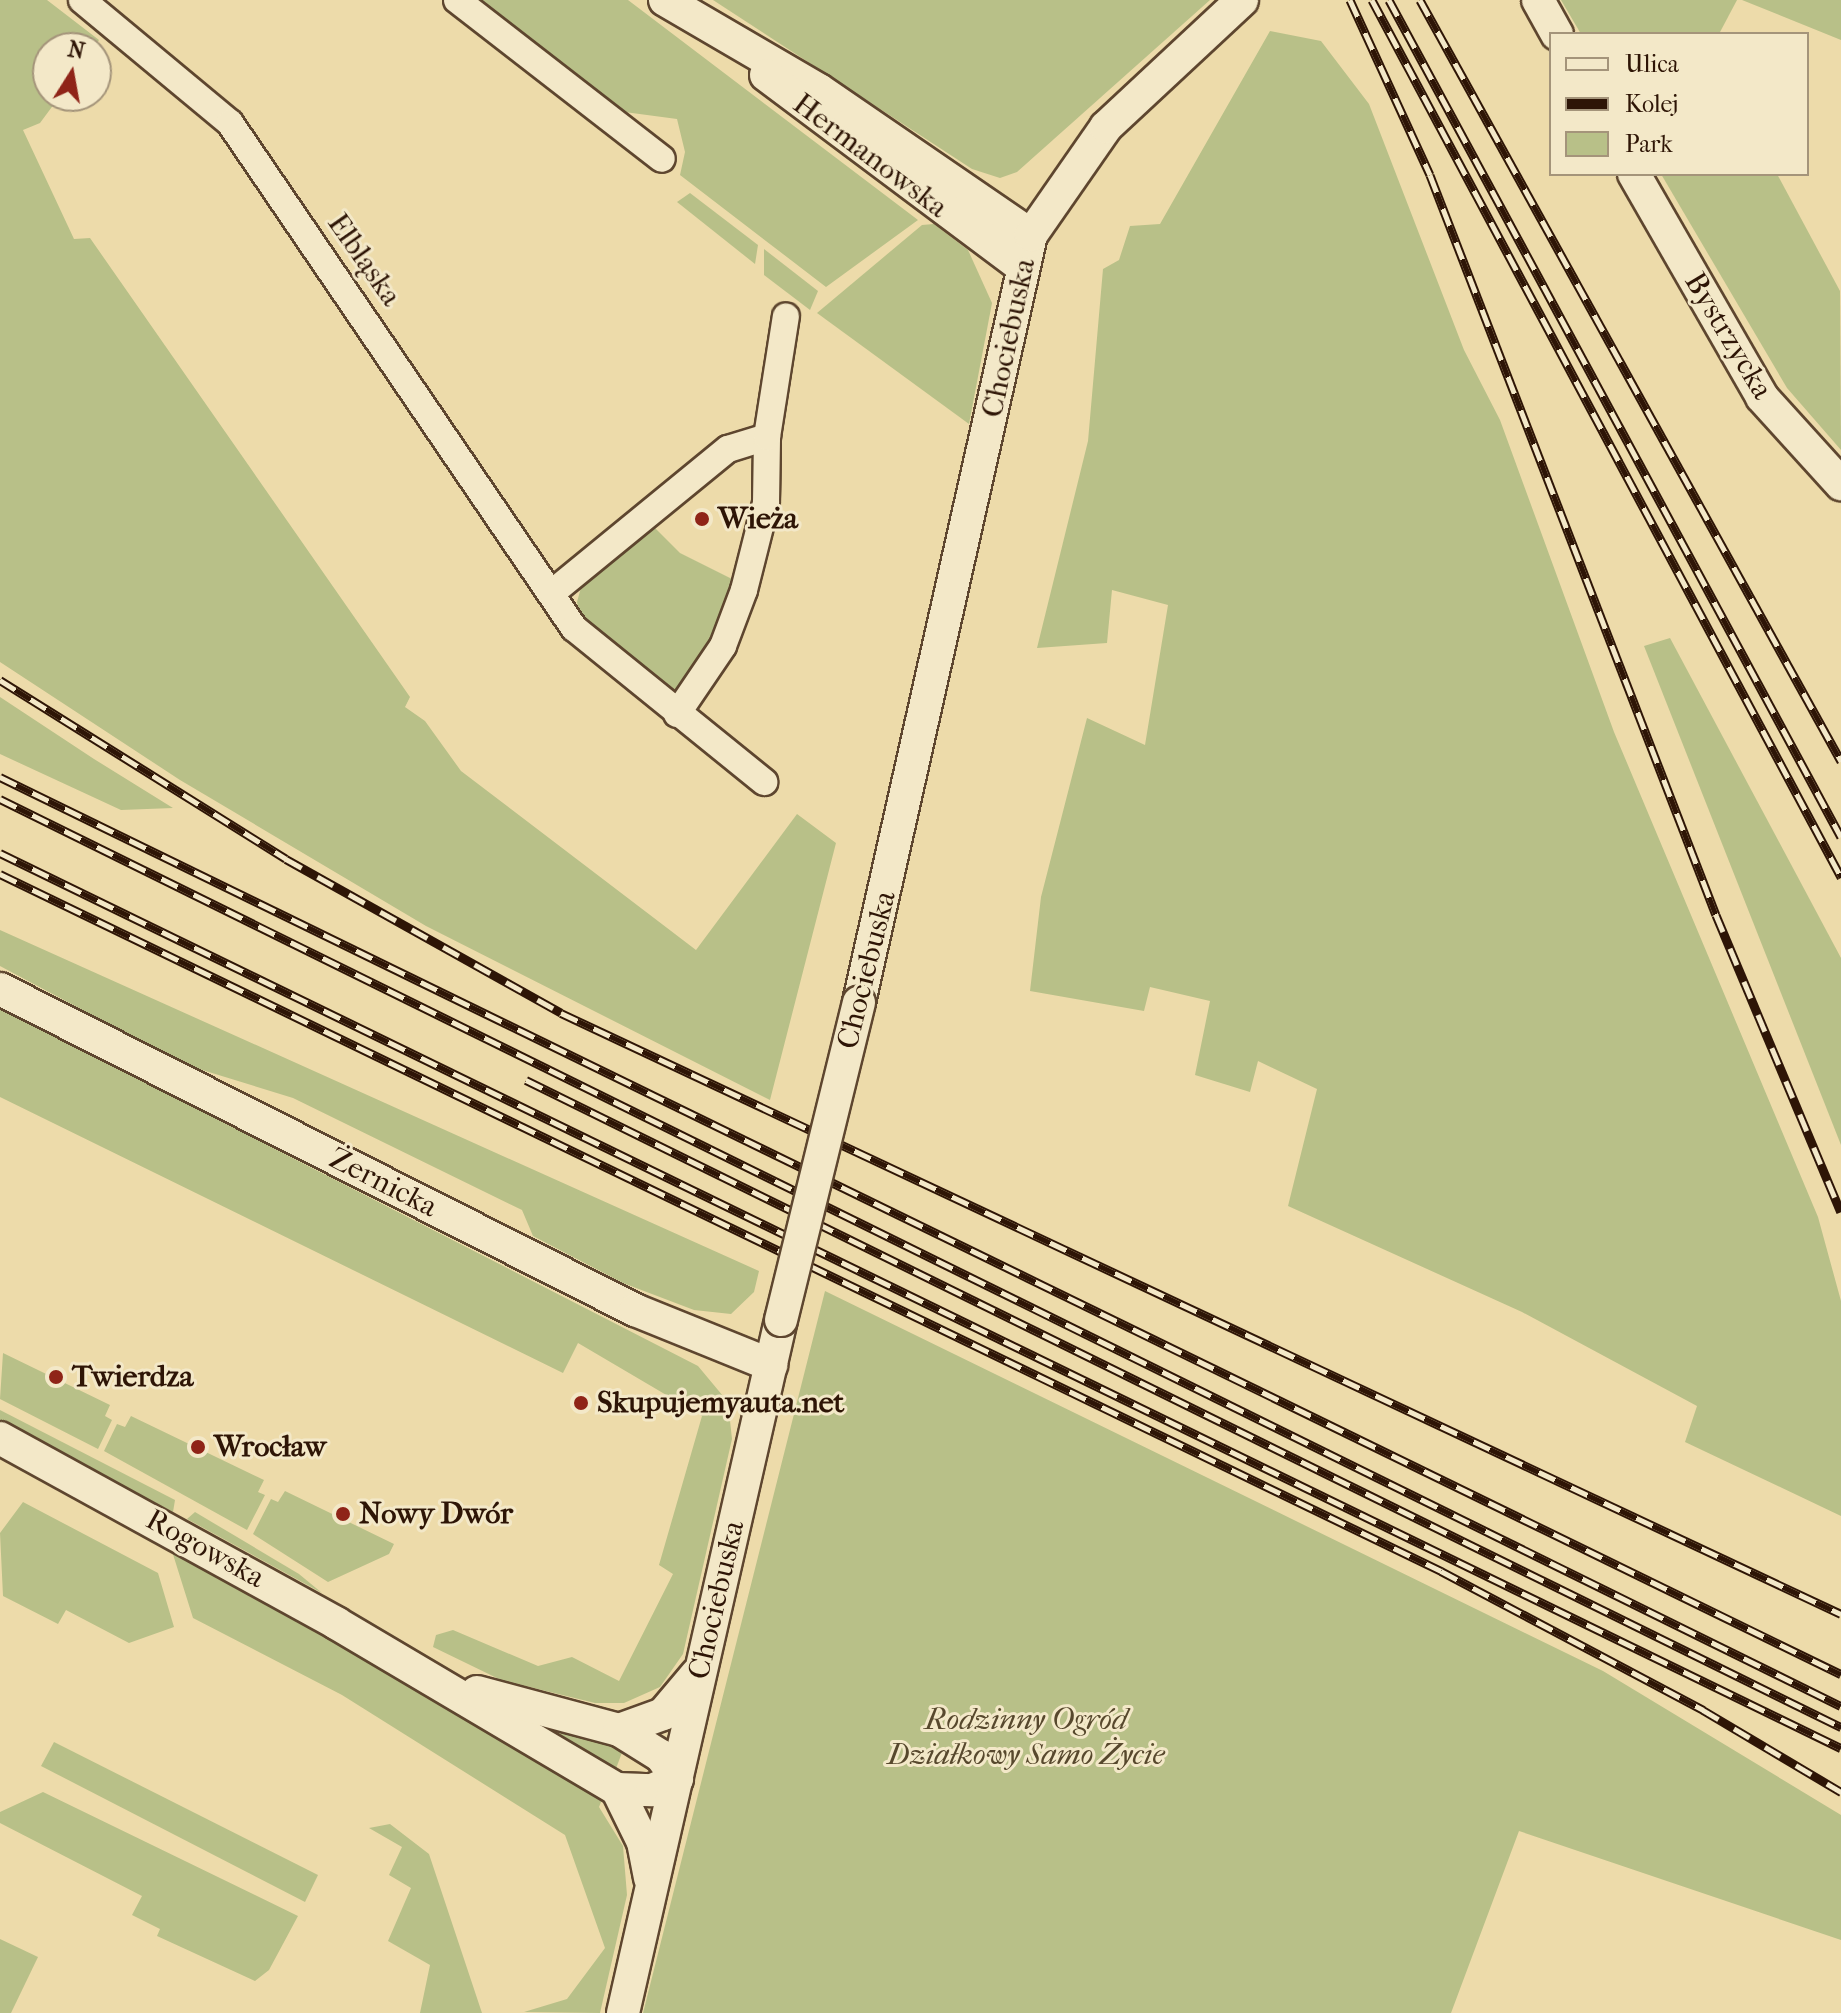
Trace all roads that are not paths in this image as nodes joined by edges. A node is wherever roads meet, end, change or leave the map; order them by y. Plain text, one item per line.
1 (82, 0) edge
2 (457, 0) edge
3 (665, 0) edge
4 (1242, 0) edge
5 (1538, 0) edge
6 (1556, 32) edge
7 (725, 38) junction
8 (662, 159) dead end
9 (1635, 176) edge
10 (1031, 235) junction
11 (1021, 266) junction
12 (786, 316) dead end
13 (767, 437) junction
14 (1841, 484) edge
15 (553, 592) junction
16 (677, 714) junction
17 (764, 782) dead end
18 (0, 989) edge
19 (771, 1365) junction
20 (0, 1438) edge
21 (704, 1661) junction
22 (407, 1664) junction
23 (619, 1730) junction
24 (677, 1779) junction
25 (617, 1789) junction
26 (652, 1889) junction
27 (623, 2013) edge

1 - 15 street, Elbląska
2 - 8 street
3 - 7 street, Hermanowska
4 - 10 street, Chociebuska
5 - 6 street
7 - 10 street, Hermanowska
7 - 11 street, Hermanowska
9 - 14 street, Bystrzycka
10 - 11 street, Chociebuska
11 - 19 street, Chociebuska, bridge
12 - 13 street
13 - 15 street
13 - 16 street
15 - 16 street, Elbląska
16 - 17 street, Elbląska
18 - 19 street, Żernicka
19 - 21 street, Chociebuska
20 - 22 street, Rogowska
21 - 23 street
21 - 24 street, Chociebuska
22 - 23 street, Rogowska
22 - 25 street, Rogowska
23 - 24 street, Rogowska
24 - 25 street
24 - 26 street, Chociebuska
25 - 26 street
26 - 27 street, Chociebuska

